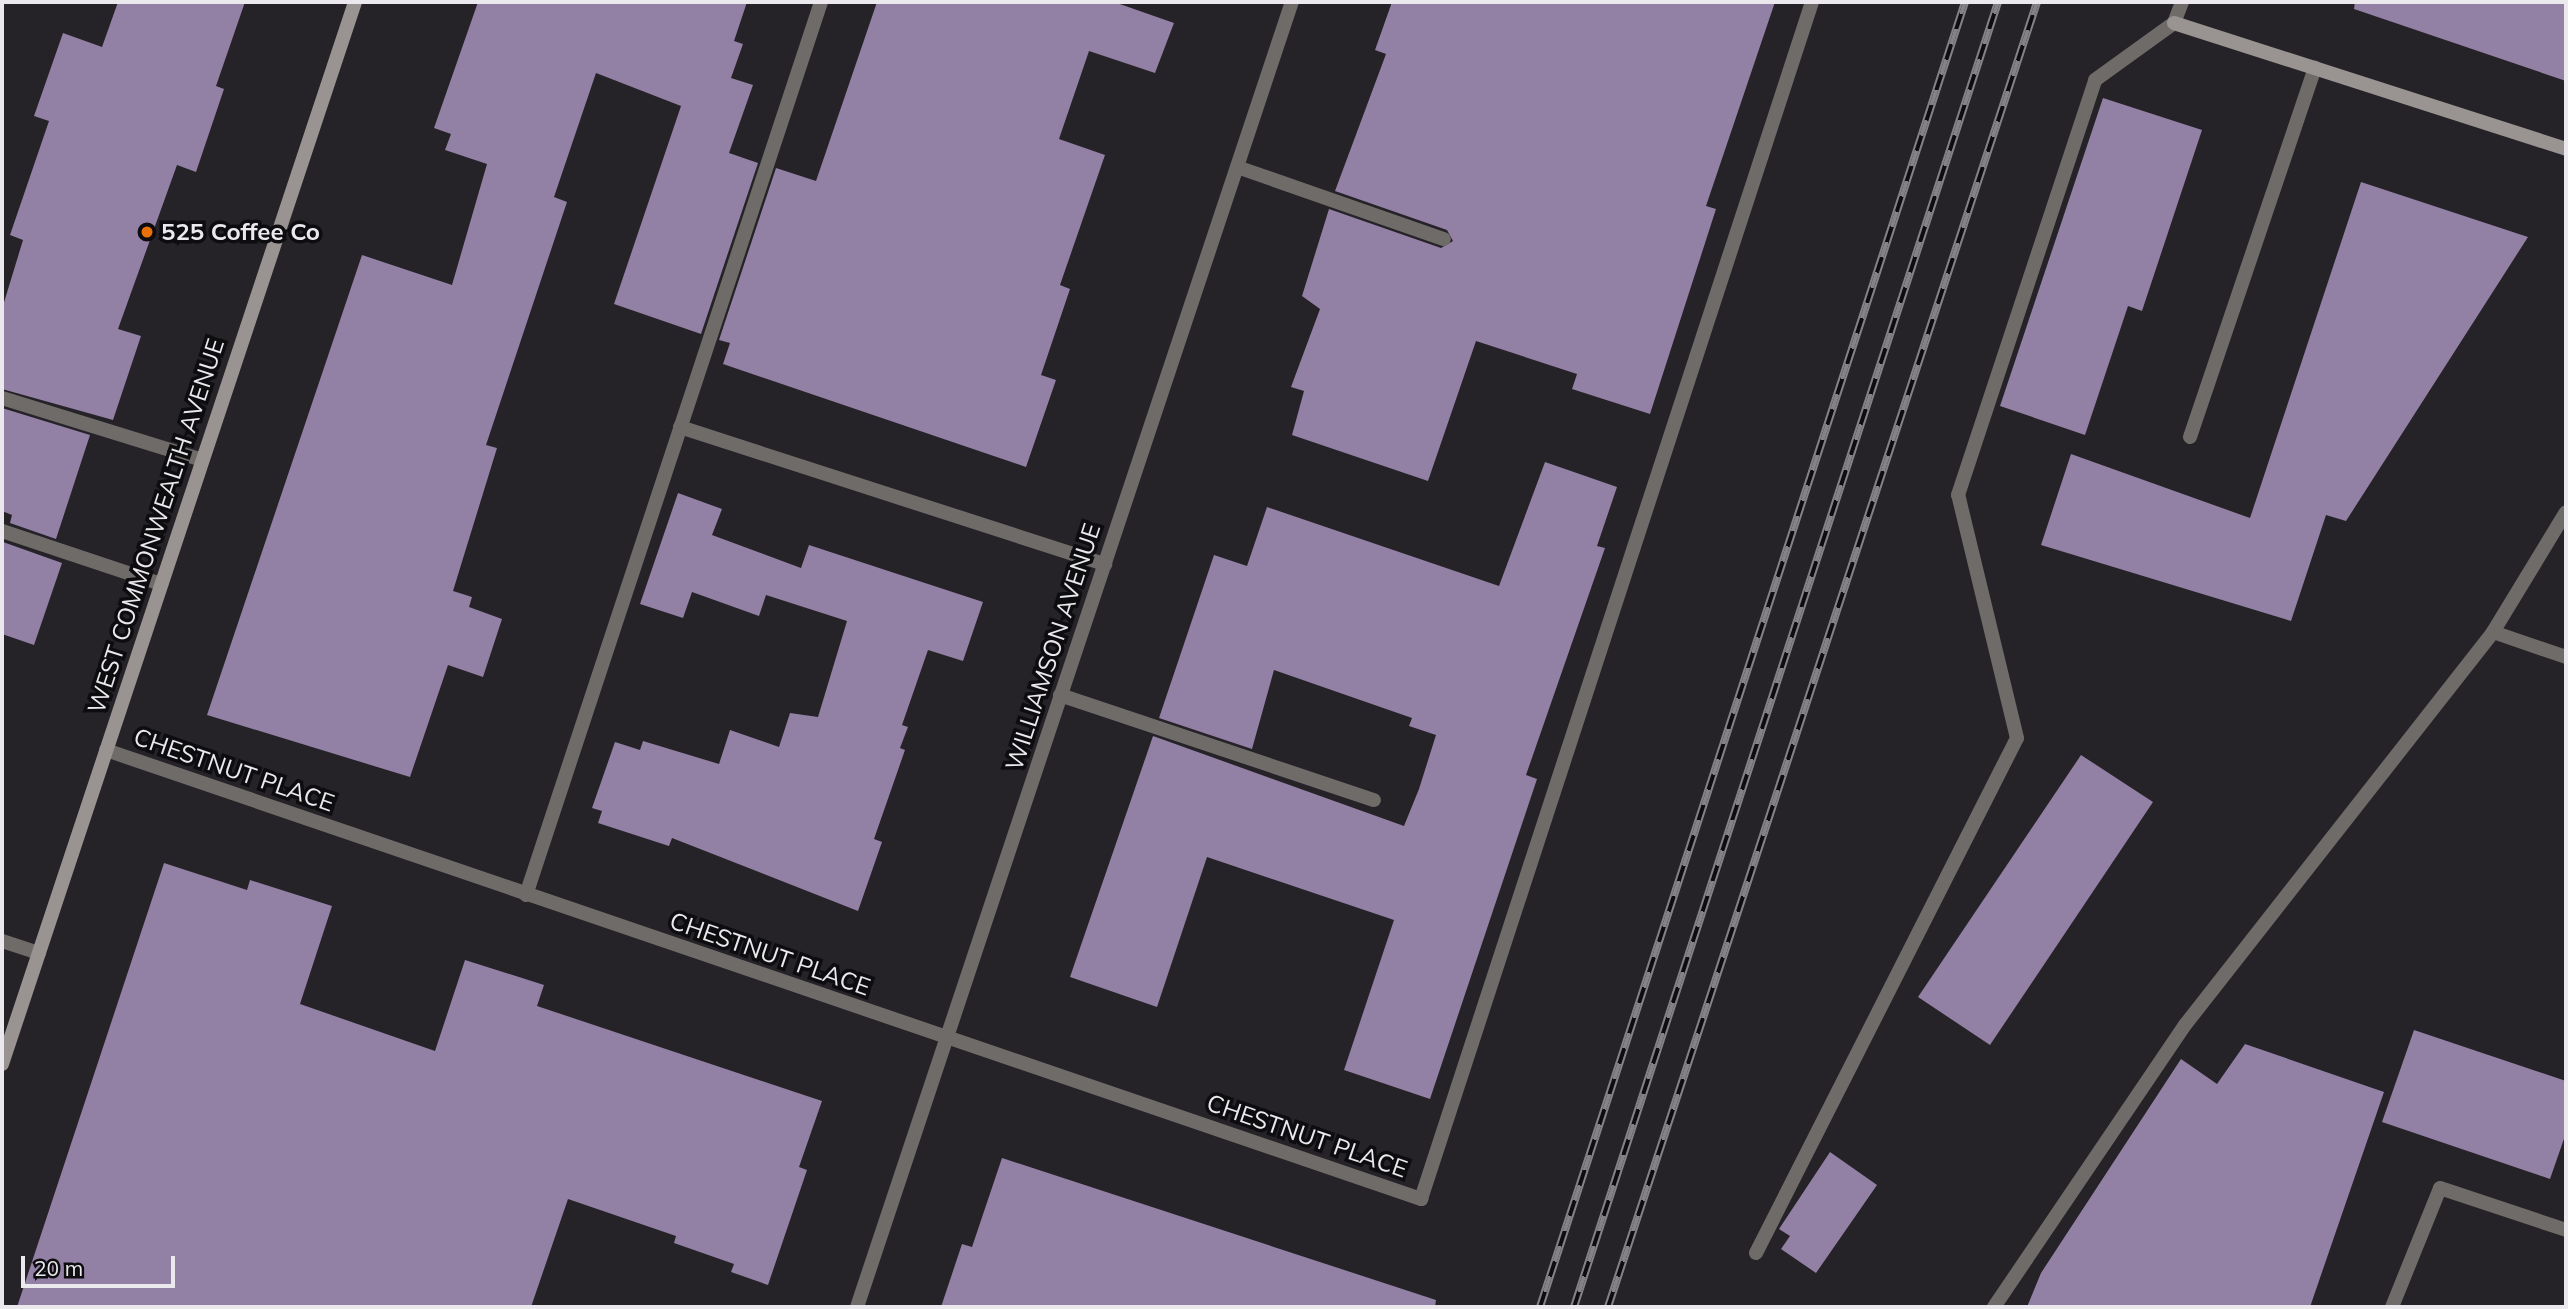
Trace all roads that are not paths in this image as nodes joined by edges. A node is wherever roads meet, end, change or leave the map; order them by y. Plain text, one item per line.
1 (355, 2) edge
2 (821, 2) edge
3 (1292, 2) edge
4 (1812, 2) edge
5 (2182, 2) edge
6 (2174, 23) junction
7 (2315, 68) junction
8 (2566, 149) edge
9 (1237, 167) junction
10 (1444, 239) dead end
11 (2, 398) edge
12 (680, 427) junction
13 (2190, 437) dead end
14 (202, 460) junction
15 (2566, 512) edge
16 (2, 531) edge
17 (1105, 565) junction
18 (161, 584) junction
19 (2493, 632) junction
20 (2566, 657) edge
21 (1060, 695) junction
22 (106, 750) junction
23 (1374, 800) dead end
24 (526, 895) junction
25 (2, 941) edge
26 (39, 953) junction
27 (947, 1038) junction
28 (2, 1064) edge
29 (2566, 1230) edge
30 (1756, 1253) dead end
31 (857, 1307) edge
32 (1994, 1307) edge
33 (2392, 1307) edge

1 - 14 main road, WEST COMMONWEALTH AVENUE
2 - 12 street
3 - 9 street, WILLIAMSON AVENUE
4 - 27 street, CHESTNUT PLACE
5 - 6 street
6 - 7 main road
6 - 30 street
7 - 8 main road
7 - 13 street
9 - 10 street
9 - 17 street, WILLIAMSON AVENUE
11 - 14 street
12 - 17 street
12 - 24 street
14 - 18 main road, WEST COMMONWEALTH AVENUE
15 - 19 street
16 - 18 street
17 - 21 street, WILLIAMSON AVENUE
18 - 22 main road, WEST COMMONWEALTH AVENUE
19 - 20 street
19 - 32 street
21 - 23 street
21 - 27 street, WILLIAMSON AVENUE
22 - 24 street, CHESTNUT PLACE
22 - 26 main road, WEST COMMONWEALTH AVENUE
24 - 27 street, CHESTNUT PLACE
25 - 26 street
26 - 28 main road, WEST COMMONWEALTH AVENUE
27 - 31 street, WILLIAMSON AVENUE
29 - 33 street

